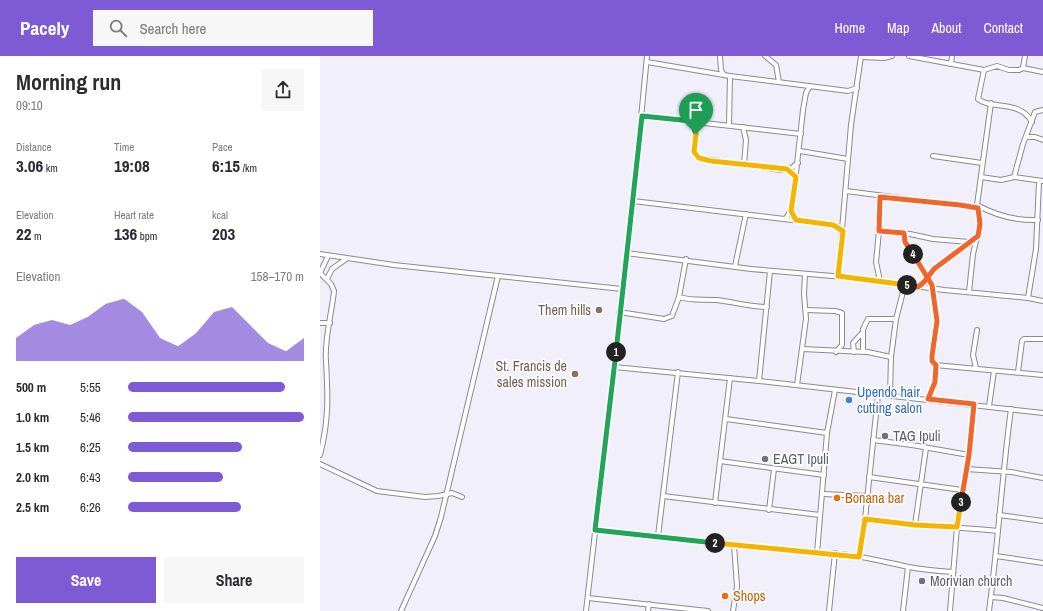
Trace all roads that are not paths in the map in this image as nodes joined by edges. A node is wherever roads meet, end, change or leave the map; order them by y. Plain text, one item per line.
1 (647, 56) edge
2 (720, 56) edge
3 (765, 56) edge
4 (892, 56) edge
5 (912, 56) edge
6 (952, 56) edge
7 (1025, 56) edge
8 (861, 57) edge
9 (646, 62) junction
10 (951, 64) junction
11 (1023, 68) junction
12 (984, 70) junction
13 (1043, 72) edge
14 (724, 75) junction
15 (730, 76) junction
16 (779, 82) junction
17 (810, 86) junction
18 (857, 88) junction
19 (991, 104) junction
20 (1043, 110) edge
21 (642, 116) junction
22 (691, 121) junction
23 (1032, 122) junction
24 (729, 125) junction
25 (743, 127) junction
26 (801, 134) junction
27 (1026, 137) junction
28 (1043, 140) edge
29 (800, 151) junction
30 (933, 156) dead end
31 (848, 159) junction
32 (798, 163) junction
33 (982, 163) junction
34 (744, 165) junction
35 (787, 169) junction
36 (796, 177) junction
37 (981, 177) junction
38 (1014, 177) junction
39 (1041, 182) edge
40 (846, 191) junction
41 (880, 197) junction
42 (633, 201) junction
43 (978, 207) junction
44 (791, 211) junction
45 (746, 214) junction
46 (786, 218) junction
47 (796, 220) junction
48 (1038, 220) junction
49 (843, 231) junction
50 (879, 231) junction
51 (904, 233) junction
52 (978, 236) junction
53 (969, 242) junction
54 (1036, 249) junction
55 (1043, 250) edge
56 (626, 253) junction
57 (320, 254) edge
58 (328, 256) junction
59 (346, 259) junction
60 (686, 259) junction
61 (735, 266) junction
62 (770, 271) junction
63 (320, 274) edge
64 (806, 275) junction
65 (498, 276) junction
66 (838, 276) junction
67 (928, 277) junction
68 (327, 280) junction
69 (880, 281) junction
70 (905, 284) junction
71 (918, 287) junction
72 (622, 289) junction
73 (932, 289) junction
74 (969, 292) junction
75 (679, 297) junction
76 (1028, 298) junction
77 (1043, 301) edge
78 (767, 307) junction
79 (806, 310) junction
80 (619, 312) junction
81 (896, 319) junction
82 (320, 323) edge
83 (330, 323) junction
84 (977, 330) dead end
85 (863, 332) junction
86 (1043, 339) edge
87 (802, 349) junction
88 (836, 352) junction
89 (854, 352) junction
90 (865, 352) junction
91 (891, 357) junction
92 (936, 365) junction
93 (614, 367) junction
94 (976, 368) junction
95 (994, 371) junction
96 (678, 372) junction
97 (1018, 372) junction
98 (1043, 375) edge
99 (730, 378) junction
100 (759, 381) junction
101 (797, 385) junction
102 (835, 390) junction
103 (878, 395) junction
104 (890, 396) junction
105 (928, 399) junction
106 (974, 404) junction
107 (989, 406) junction
108 (1011, 409) junction
109 (1043, 413) edge
110 (726, 419) junction
111 (827, 433) junction
112 (873, 440) junction
113 (926, 448) junction
114 (320, 455) edge
115 (969, 455) junction
116 (720, 461) junction
117 (320, 464) edge
118 (774, 469) junction
119 (966, 469) junction
120 (1004, 471) junction
121 (824, 475) junction
122 (869, 477) junction
123 (1043, 478) edge
124 (922, 483) junction
125 (962, 490) junction
126 (446, 493) junction
127 (823, 494) junction
128 (437, 496) junction
129 (663, 496) junction
130 (867, 496) junction
131 (462, 497) dead end
132 (716, 503) junction
133 (444, 505) junction
134 (769, 510) junction
135 (820, 515) junction
136 (999, 515) junction
137 (865, 519) junction
138 (1043, 521) edge
139 (915, 525) junction
140 (957, 527) junction
141 (595, 530) junction
142 (998, 531) junction
143 (658, 536) junction
144 (734, 545) junction
145 (817, 553) junction
146 (835, 553) junction
147 (996, 556) junction
148 (859, 557) junction
149 (1043, 562) edge
150 (908, 567) junction
151 (953, 572) junction
152 (991, 597) junction
153 (588, 598) junction
154 (649, 604) junction
155 (1043, 608) edge
156 (401, 611) edge
157 (586, 611) edge
158 (648, 611) edge
159 (708, 611) edge
160 (733, 611) edge
161 (829, 611) edge
162 (903, 611) edge
163 (950, 611) edge
164 (989, 611) edge

1 - 9 street
2 - 14 street
3 - 16 street
4 - 8 street
5 - 10 street
6 - 10 street
7 - 11 street
8 - 18 street
9 - 14 street
9 - 21 street
10 - 12 street
11 - 12 street
11 - 13 street
12 - 19 street
14 - 15 street
15 - 16 street
15 - 24 street
16 - 17 street
17 - 18 street
17 - 26 street
18 - 31 street
19 - 23 street
19 - 33 street
20 - 23 street
21 - 22 street
21 - 42 street
22 - 24 street
22 - 34 street
23 - 27 street
24 - 25 street
25 - 26 street
25 - 34 street
26 - 29 street
27 - 28 street
27 - 38 street
29 - 31 street
29 - 32 street
30 - 33 street
31 - 40 street
32 - 35 street
32 - 36 street
33 - 37 street
34 - 35 street
35 - 36 street
36 - 44 street
37 - 38 street
37 - 43 street
38 - 39 street
39 - 48 street
40 - 41 street
40 - 49 street
41 - 43 street
41 - 50 street
42 - 45 street
42 - 56 street
43 - 48 street
43 - 52 street
44 - 46 street
44 - 47 street
45 - 46 street
45 - 61 street
46 - 47 street
47 - 49 street
48 - 54 street
49 - 66 street
50 - 51 street
50 - 69 street
51 - 53 street
51 - 67 street
52 - 53 street
52 - 74 street
53 - 67 street
54 - 55 street
54 - 76 street
56 - 60 street
56 - 72 street
57 - 58 street
58 - 59 street
58 - 63 street
59 - 65 street
59 - 68 street
60 - 61 street
60 - 75 street
61 - 62 street
62 - 64 street
62 - 78 street
63 - 68 street
64 - 66 street
64 - 79 street
65 - 72 street
65 - 126 street
66 - 69 street
67 - 71 street
67 - 73 street
68 - 83 street
69 - 70 street
70 - 71 street
70 - 81 street
71 - 73 street
72 - 80 street
73 - 74 street
73 - 92 street
74 - 76 street
75 - 78 street
75 - 80 street
76 - 77 street
78 - 100 street
79 - 87 street
79 - 88 street
80 - 93 street
81 - 85 street
81 - 91 street
82 - 83 street
83 - 114 street
84 - 94 street
85 - 89 street
85 - 90 street
86 - 97 street
87 - 88 street
87 - 101 street
88 - 89 street
89 - 90 street
90 - 91 street
91 - 104 street
92 - 94 street
92 - 105 street
93 - 96 street
93 - 141 street
94 - 95 street
95 - 97 street
95 - 107 street
96 - 99 street
96 - 129 street
97 - 98 street
99 - 100 street
99 - 110 street
100 - 101 street
101 - 102 street
102 - 103 street
102 - 111 street
103 - 104 street
103 - 112 street
104 - 105 street
105 - 106 street
106 - 107 street
106 - 115 street
107 - 108 street
108 - 109 street
108 - 120 street
110 - 111 street
110 - 116 street
111 - 121 street
112 - 113 street
112 - 122 street
113 - 115 street
113 - 124 street
115 - 119 street
116 - 118 street
116 - 132 street
117 - 128 street
118 - 121 street
118 - 134 street
119 - 120 street
119 - 125 street
120 - 123 street
120 - 136 street
121 - 127 street
122 - 124 street
122 - 130 street
124 - 125 street
124 - 139 street
125 - 140 street
126 - 128 street
126 - 131 street
126 - 133 street
127 - 130 street
127 - 135 street
128 - 133 street
129 - 132 street
129 - 143 street
130 - 137 street
132 - 134 street
133 - 156 street
134 - 135 street
135 - 145 street
136 - 138 street
136 - 142 street
137 - 139 street
137 - 148 street
139 - 140 street
140 - 142 street
140 - 151 street
141 - 143 street
141 - 153 street
142 - 147 street
143 - 144 street
144 - 145 street
144 - 160 street
145 - 146 street
146 - 148 street
146 - 161 street
147 - 149 street
147 - 152 street
148 - 150 street
150 - 151 street
150 - 162 street
151 - 163 street
152 - 155 street
152 - 164 street
153 - 154 street
153 - 157 street
154 - 158 street
154 - 159 street

